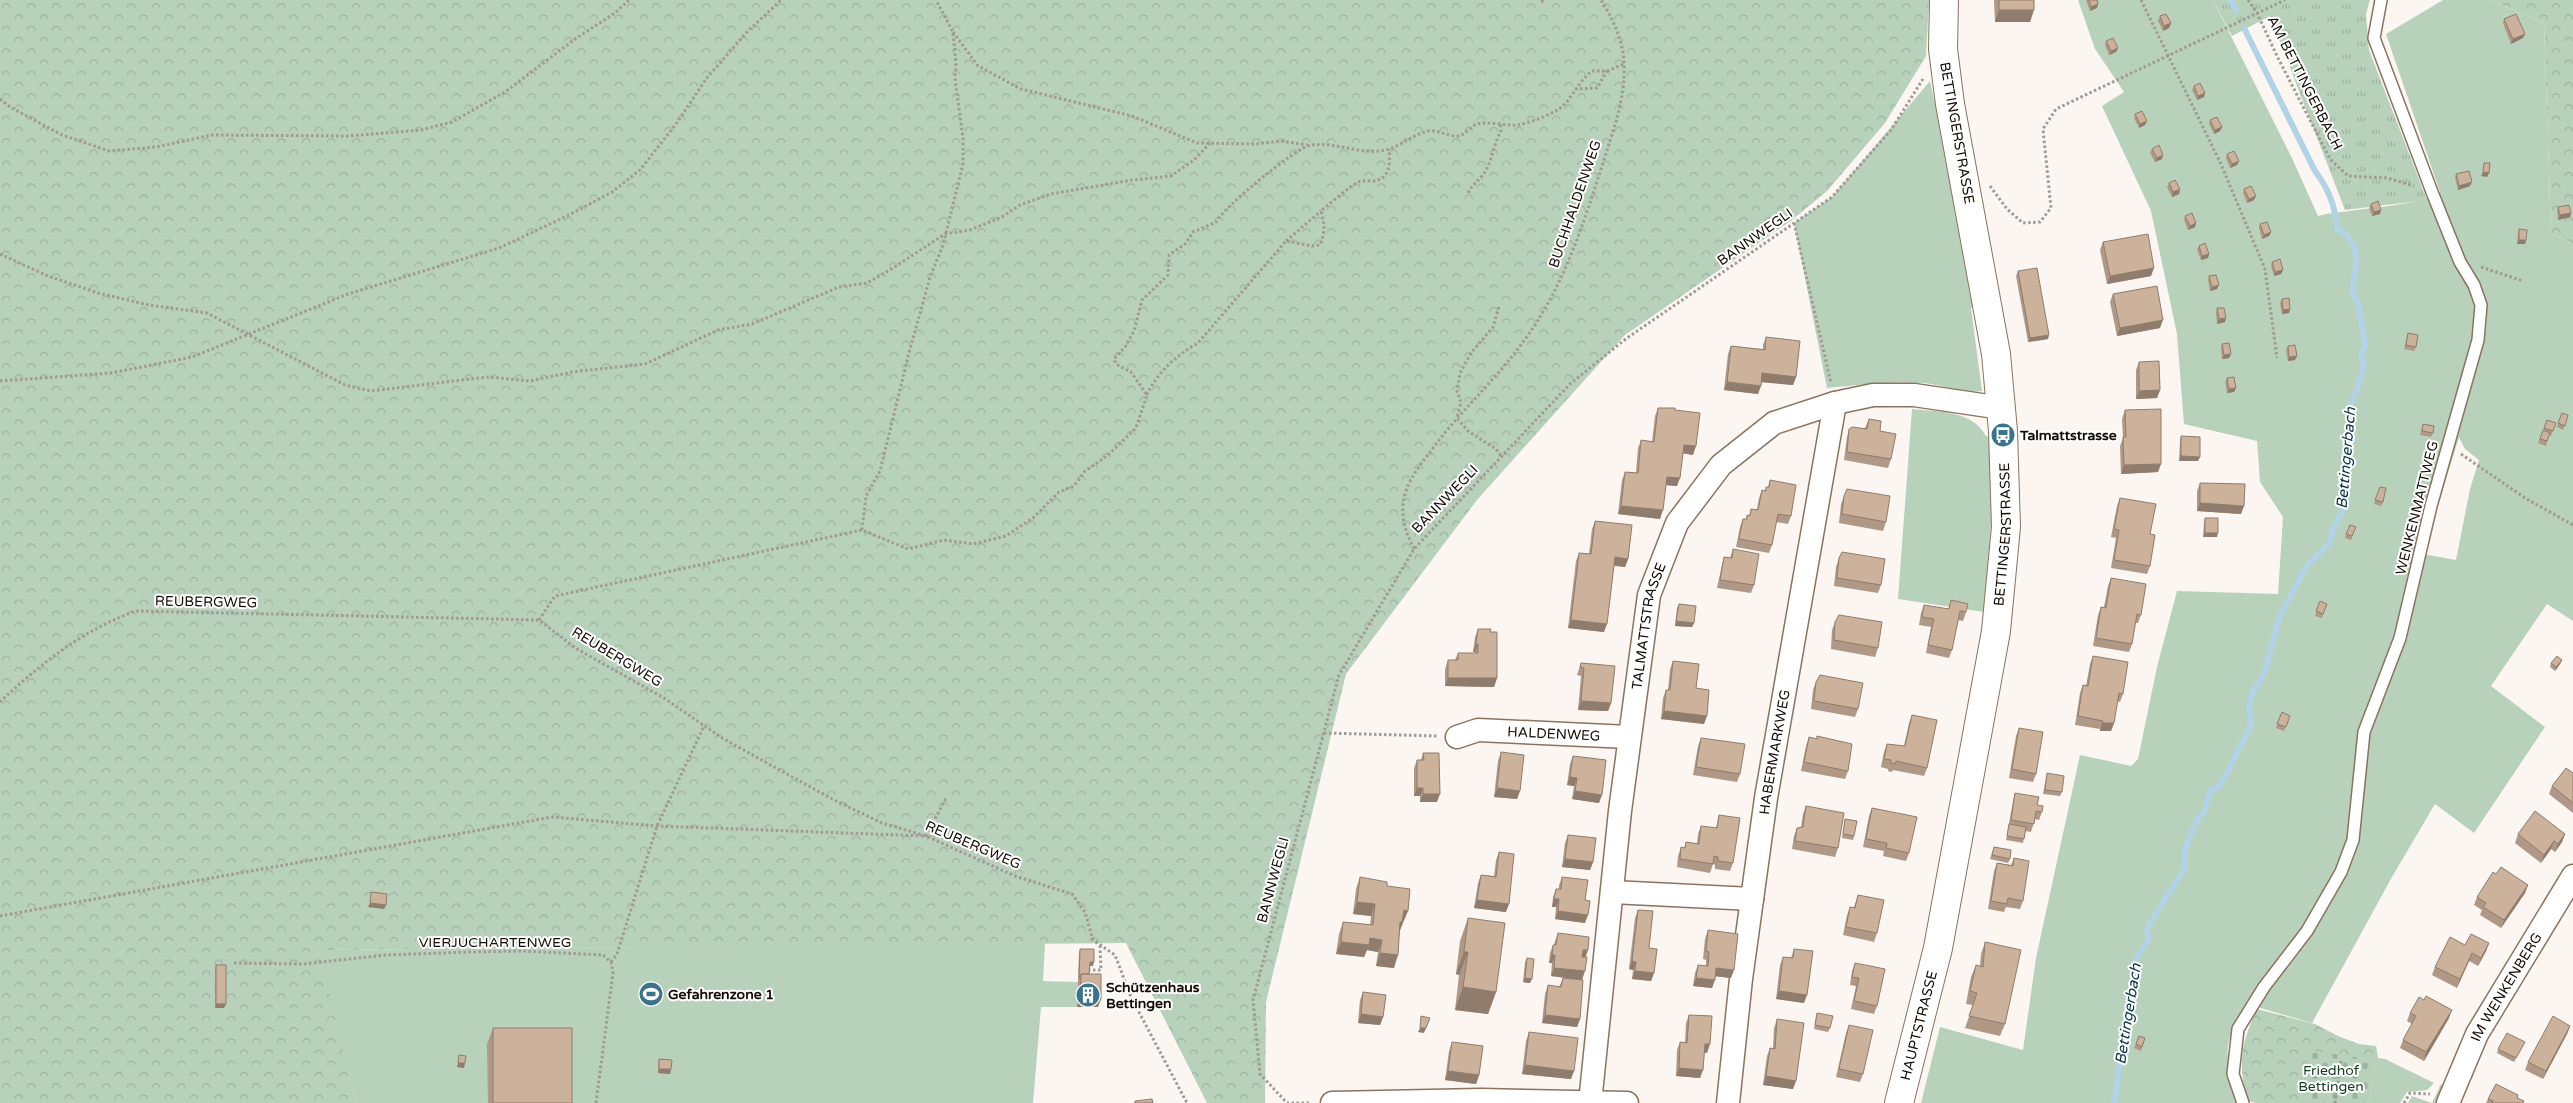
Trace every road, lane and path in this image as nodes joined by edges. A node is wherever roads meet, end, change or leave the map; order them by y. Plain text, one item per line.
1 (628, 0) edge
2 (781, 0) edge
3 (936, 0) edge
4 (1542, 0) edge
5 (1601, 0) edge
6 (1944, 0) edge
7 (2141, 0) edge
8 (2248, 0) edge
9 (2285, 0) edge
10 (2381, 0) edge
11 (1543, 5) dead end
12 (2257, 13) junction
13 (953, 32) junction
14 (1943, 49) junction
15 (2168, 56) junction
16 (1624, 64) junction
17 (1608, 71) junction
18 (1574, 88) junction
19 (0, 99) edge
20 (1500, 123) junction
21 (1211, 142) junction
22 (1310, 145) junction
23 (1389, 149) junction
24 (1987, 183) dead end
25 (1468, 192) dead end
26 (2432, 192) junction
27 (1321, 211) junction
28 (1794, 223) junction
29 (945, 234) junction
30 (1286, 241) junction
31 (0, 254) edge
32 (2467, 274) junction
33 (2523, 281) dead end
34 (1499, 307) dead end
35 (247, 335) junction
36 (2278, 358) dead end
37 (0, 381) edge
38 (1147, 395) junction
39 (1835, 403) junction
40 (2002, 408) junction
41 (1458, 418) junction
42 (2449, 444) junction
43 (1502, 457) junction
44 (2573, 525) edge
45 (862, 530) junction
46 (1414, 548) junction
47 (539, 620) junction
48 (0, 702) edge
49 (704, 726) junction
50 (1324, 733) junction
51 (1467, 733) joint
52 (1629, 737) junction
53 (946, 798) dead end
54 (657, 826) junction
55 (926, 836) junction
56 (2573, 876) edge
57 (1612, 892) junction
58 (1752, 899) junction
59 (0, 916) edge
60 (1100, 945) junction
61 (1938, 948) joint
62 (611, 962) junction
63 (234, 963) dead end
64 (1088, 970) edge
65 (2342, 1060) dead end
66 (1590, 1102) edge
67 (596, 1103) edge
68 (1187, 1103) edge
69 (1287, 1103) edge
70 (1309, 1103) edge
71 (1332, 1103) edge
72 (1626, 1103) edge
73 (1728, 1103) edge
74 (1899, 1103) edge
75 (2243, 1103) edge
76 (2335, 1103) edge
77 (2448, 1103) edge

1 - 19 path
2 - 35 path
3 - 13 path
4 - 11 path
5 - 16 path, BUCHHALDENWEG
6 - 14 street, BETTINGERSTRASSE
7 - 15 path
8 - 12 path, AM BETTINGERBACH
9 - 12 path
10 - 26 lane, WENKENMATTWEG
12 - 15 path
12 - 26 path, AM BETTINGERBACH
13 - 21 path
13 - 29 path
14 - 28 path, BANNWEGLI
14 - 40 street, BETTINGERSTRASSE
15 - 24 path
15 - 36 path
16 - 17 path
16 - 41 path, BUCHHALDENWEG
17 - 18 path
17 - 18 path
18 - 20 path
20 - 23 path
20 - 25 path
21 - 22 path
21 - 29 path
22 - 23 path
22 - 38 path
23 - 27 path
26 - 32 lane, WENKENMATTWEG
27 - 30 path
27 - 30 path
28 - 39 path
28 - 43 path, BANNWEGLI
29 - 35 path
29 - 45 path
30 - 38 path
31 - 35 path
32 - 33 path
32 - 42 lane, WENKENMATTWEG
34 - 41 path
35 - 37 path
38 - 45 path
39 - 40 street, TALMATTSTRASSE
39 - 52 street, TALMATTSTRASSE
39 - 58 street, HABERMARKWEG
40 - 61 street, BETTINGERSTRASSE
41 - 43 path
41 - 46 path, BUCHHALDENWEG
42 - 44 path
42 - 75 lane, WENKENMATTWEG
43 - 46 path, BANNWEGLI
45 - 47 path
46 - 50 path, BANNWEGLI
47 - 48 path, REUBERGWEG
47 - 49 path, REUBERGWEG
49 - 54 path
49 - 55 path, REUBERGWEG
50 - 51 path
50 - 69 path, BANNWEGLI
51 - 52 street, HALDENWEG
52 - 57 street, TALMATTSTRASSE
53 - 55 path
54 - 55 path
54 - 59 path
54 - 62 path
55 - 60 path, REUBERGWEG
56 - 77 street, IM WENKENBERG
57 - 58 street
57 - 66 street, TALMATTSTRASSE
58 - 73 street, HABERMARKWEG
60 - 64 path
60 - 68 path, REUBERGWEG
61 - 74 street, HAUPTSTRASSE
62 - 63 path, VIERJUCHARTENWEG
62 - 67 path
65 - 76 path
66 - 71 street
66 - 72 street
69 - 70 path, BANNWEGLI

